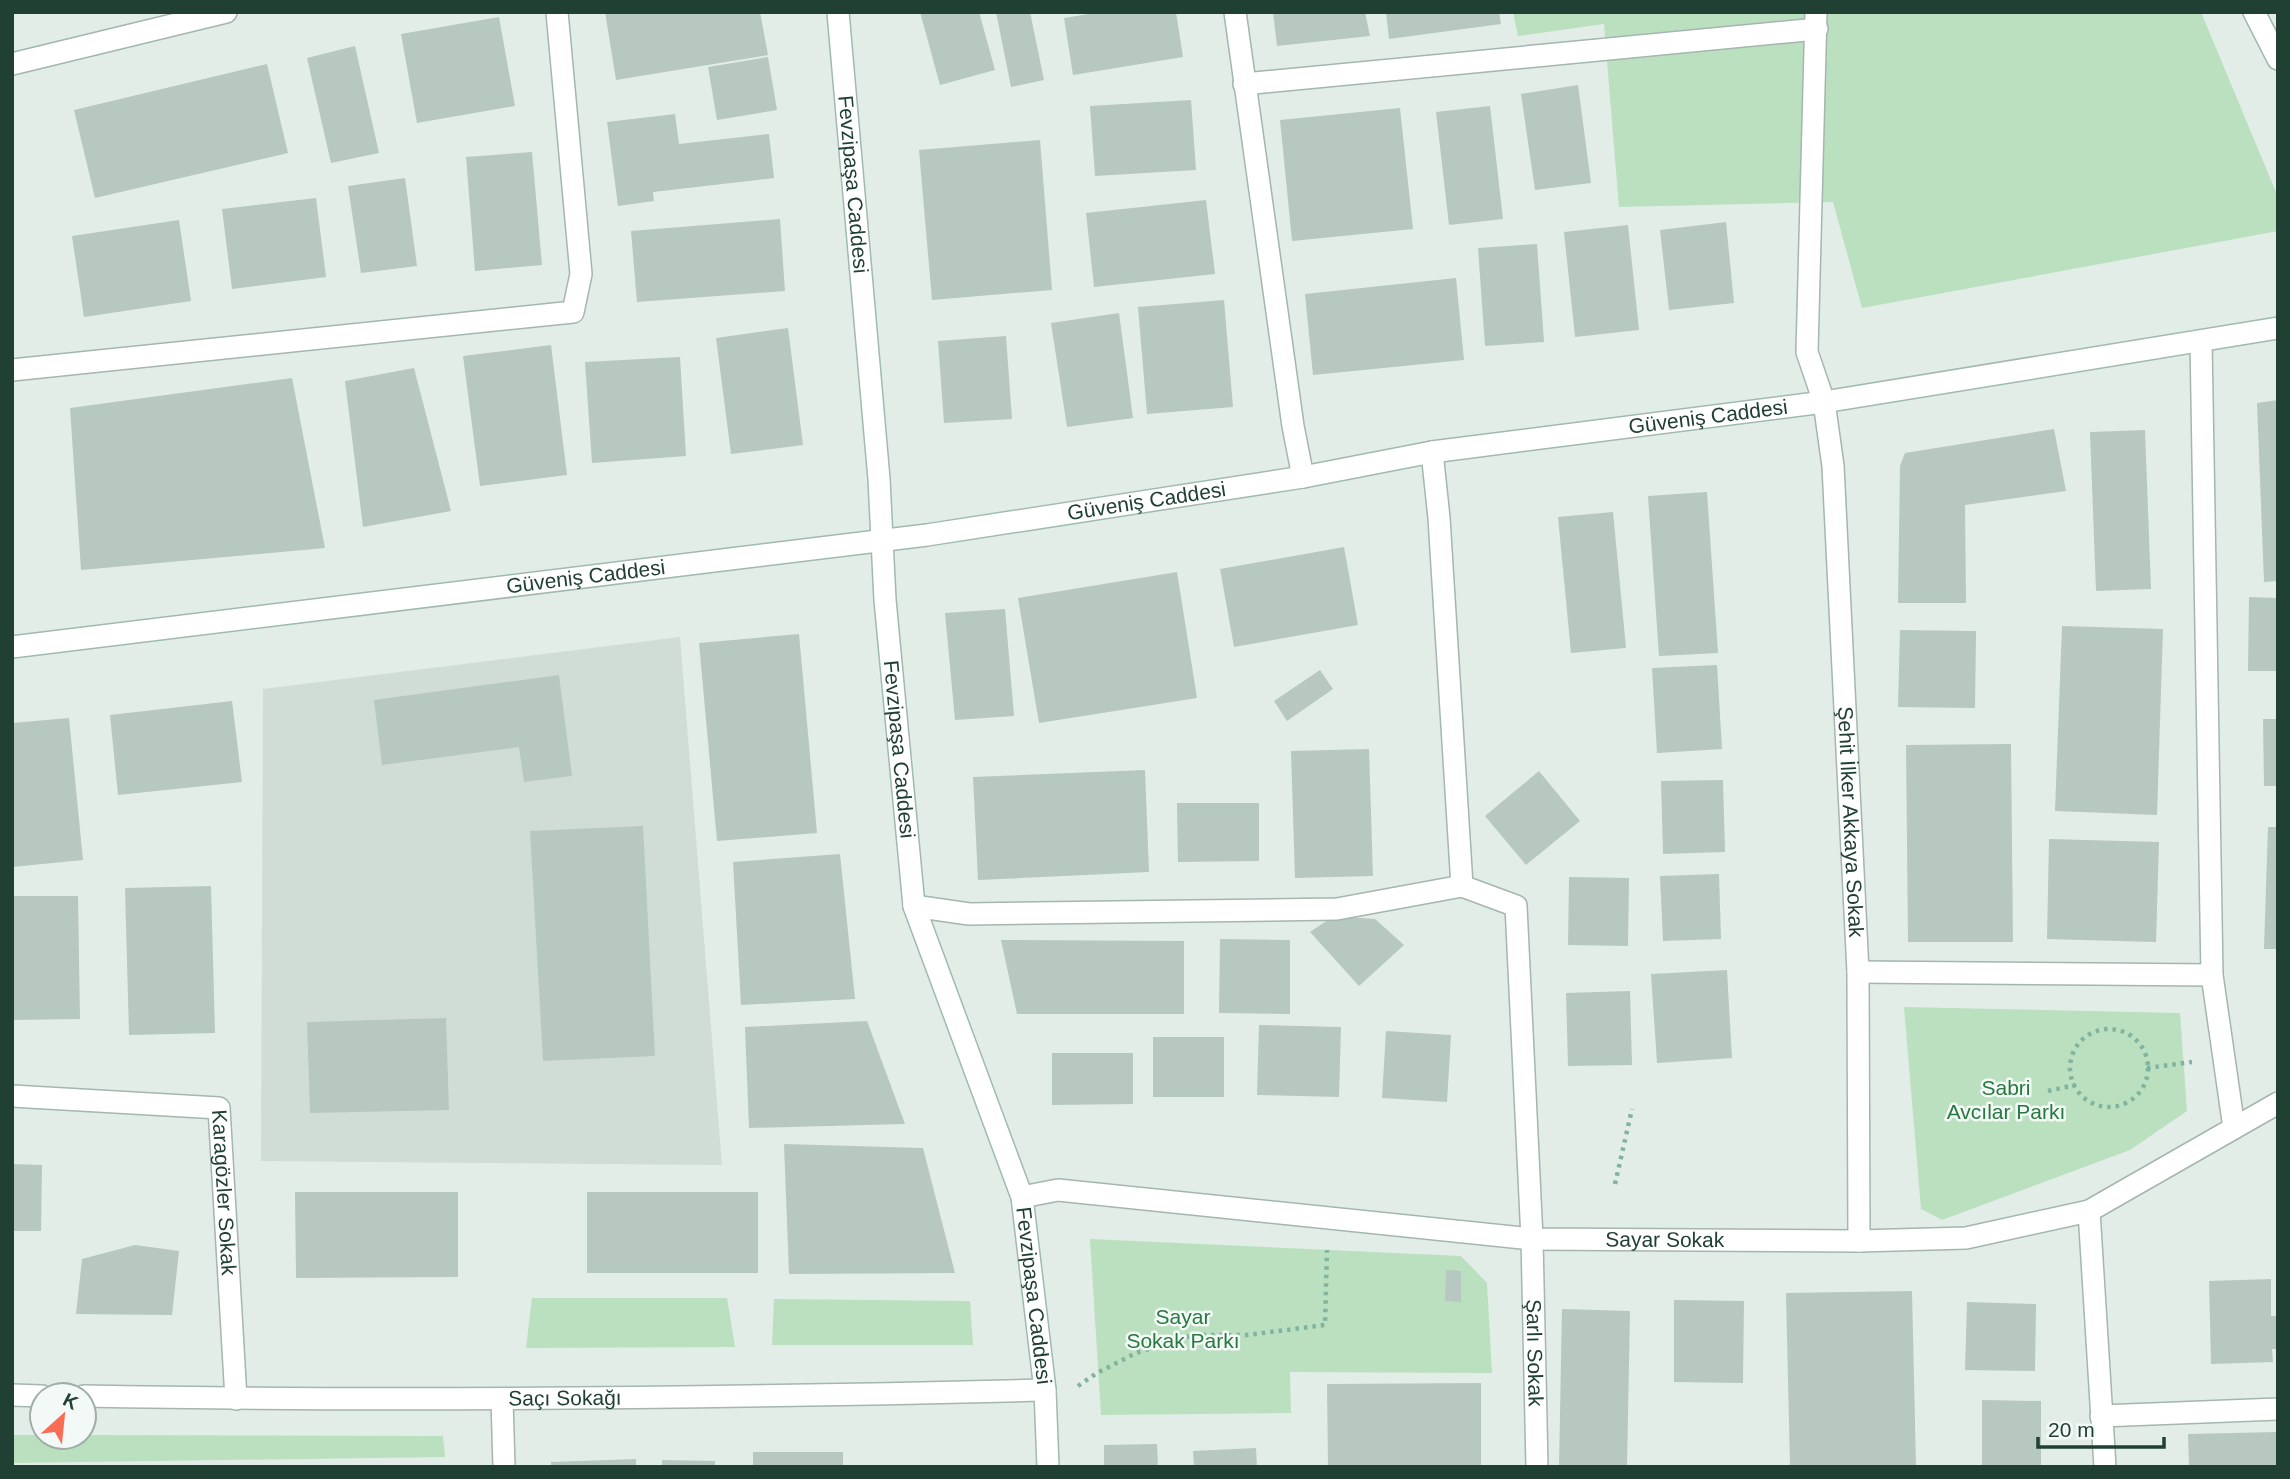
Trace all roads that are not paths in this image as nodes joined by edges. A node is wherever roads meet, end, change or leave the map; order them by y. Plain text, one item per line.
1 (226, 12) edge
2 (557, 12) edge
3 (838, 12) edge
4 (1235, 12) edge
5 (2254, 12) edge
6 (1817, 21) edge
7 (2278, 59) edge
8 (12, 64) edge
9 (1244, 84) junction
10 (2278, 328) edge
11 (2201, 341) junction
12 (12, 370) edge
13 (1824, 402) junction
14 (1432, 452) junction
15 (1303, 477) junction
16 (882, 541) junction
17 (12, 647) edge
18 (1462, 886) junction
19 (914, 906) junction
20 (1858, 972) junction
21 (2212, 975) junction
22 (12, 1096) edge
23 (2278, 1103) edge
24 (2234, 1128) junction
25 (1022, 1197) junction
26 (2089, 1211) junction
27 (1532, 1239) junction
28 (1859, 1241) junction
29 (1045, 1390) junction
30 (98, 1396) edge
31 (236, 1399) junction
32 (502, 1399) junction
33 (2278, 1409) edge
34 (2101, 1416) junction
35 (504, 1467) edge
36 (1048, 1467) edge
37 (1537, 1467) edge
38 (2105, 1467) edge

1 - 8 street
2 - 12 street
3 - 16 street, Fevzipaşa Caddesi
4 - 9 street
5 - 7 street
6 - 9 street
6 - 13 street, Şehit İlker Akkaya Sokak
9 - 15 street
10 - 11 street, Güveniş Caddesi
11 - 13 street, Güveniş Caddesi
11 - 21 street
13 - 14 street, Güveniş Caddesi
13 - 20 street, Şehit İlker Akkaya Sokak
14 - 15 street, Güveniş Caddesi
14 - 18 street
15 - 16 street, Güveniş Caddesi
16 - 17 street, Güveniş Caddesi
16 - 19 street, Fevzipaşa Caddesi
18 - 19 street
18 - 27 street, Şarlı Sokak
19 - 25 street, Fevzipaşa Caddesi
20 - 21 street
20 - 28 street, Şehit İlker Akkaya Sokak
21 - 24 street
22 - 31 street, Karagözler Sokak
23 - 24 street, Sayar Sokak
24 - 26 street, Sayar Sokak
25 - 27 street, Sayar Sokak
25 - 29 street, Fevzipaşa Caddesi
26 - 28 street, Sayar Sokak
26 - 34 street
27 - 28 street, Sayar Sokak
27 - 37 street, Şarlı Sokak
29 - 32 street, Saçı Sokağı
29 - 36 street, Fevzipaşa Caddesi
30 - 31 street, Saçı Sokağı
31 - 32 street, Saçı Sokağı
32 - 35 street
33 - 34 street
34 - 38 street

